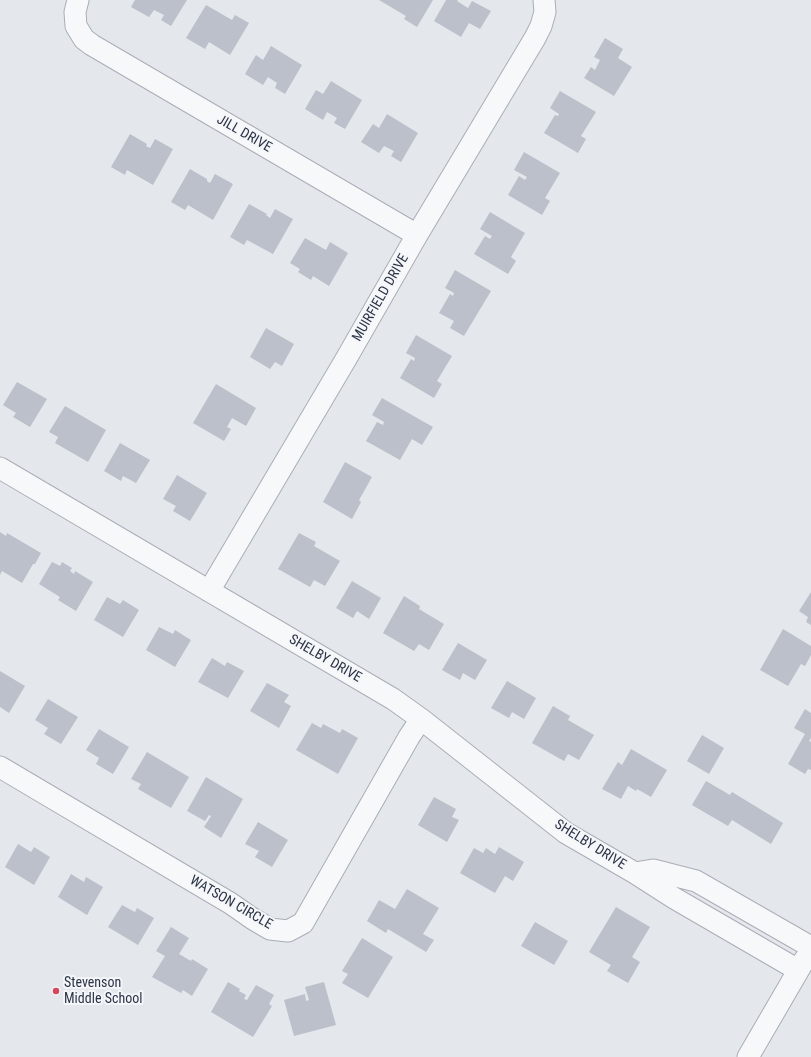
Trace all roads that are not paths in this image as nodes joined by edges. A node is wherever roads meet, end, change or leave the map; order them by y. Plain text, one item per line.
1 (78, 0) edge
2 (544, 1) edge
3 (417, 235) junction
4 (0, 468) edge
5 (209, 591) junction
6 (420, 719) junction
7 (0, 767) edge
8 (635, 874) junction
9 (811, 948) edge
10 (798, 970) junction
11 (748, 1057) edge

1 - 3 street, JILL DRIVE
2 - 3 street, MUIRFIELD DRIVE
3 - 5 street, MUIRFIELD DRIVE
4 - 5 street, SHELBY DRIVE
5 - 6 street, SHELBY DRIVE
6 - 7 street, WATSON CIRCLE
6 - 8 street, SHELBY DRIVE
8 - 9 street, SHELBY DRIVE
8 - 10 street, SHELBY DRIVE
9 - 10 street
10 - 11 street

